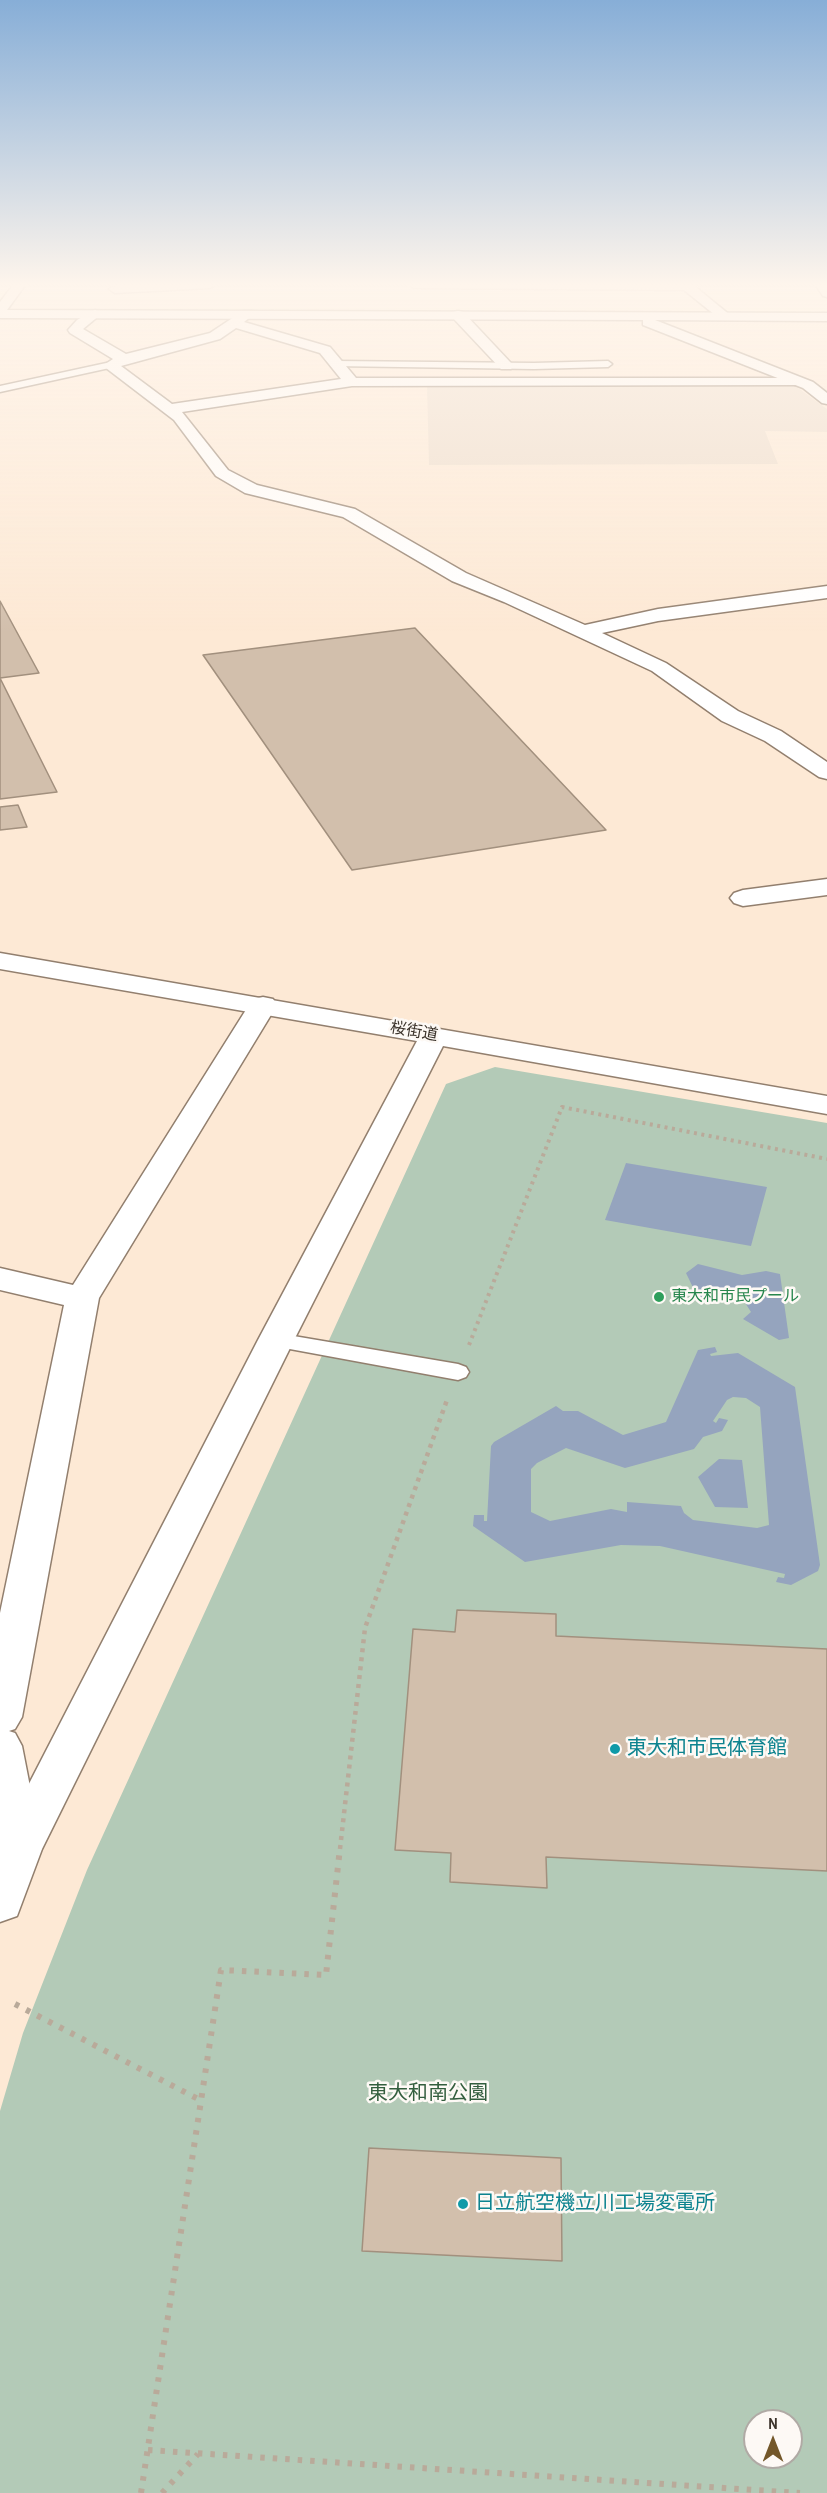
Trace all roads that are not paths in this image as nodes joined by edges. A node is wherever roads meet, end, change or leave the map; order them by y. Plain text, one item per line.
1 (160, 400) edge
2 (228, 400) edge
3 (170, 409) junction
4 (827, 592) edge
5 (580, 632) junction
6 (827, 772) edge
7 (827, 887) edge
8 (743, 898) dead end
9 (0, 961) edge
10 (262, 1005) junction
11 (434, 1036) junction
12 (827, 1105) edge
13 (0, 1279) edge
14 (82, 1298) junction
15 (276, 1340) junction
16 (458, 1372) road end
17 (0, 1717) edge
18 (0, 1746) edge
19 (19, 1848) junction
20 (0, 1901) edge

1 - 3 street
2 - 3 street
3 - 5 street
4 - 5 street
5 - 6 street
7 - 8 street
9 - 10 street, 桜街道
10 - 11 street, 桜街道
10 - 14 street
11 - 12 street, 桜街道
11 - 15 street
13 - 14 street
14 - 17 street
15 - 16 lane
15 - 19 street
18 - 19 street
19 - 20 street

